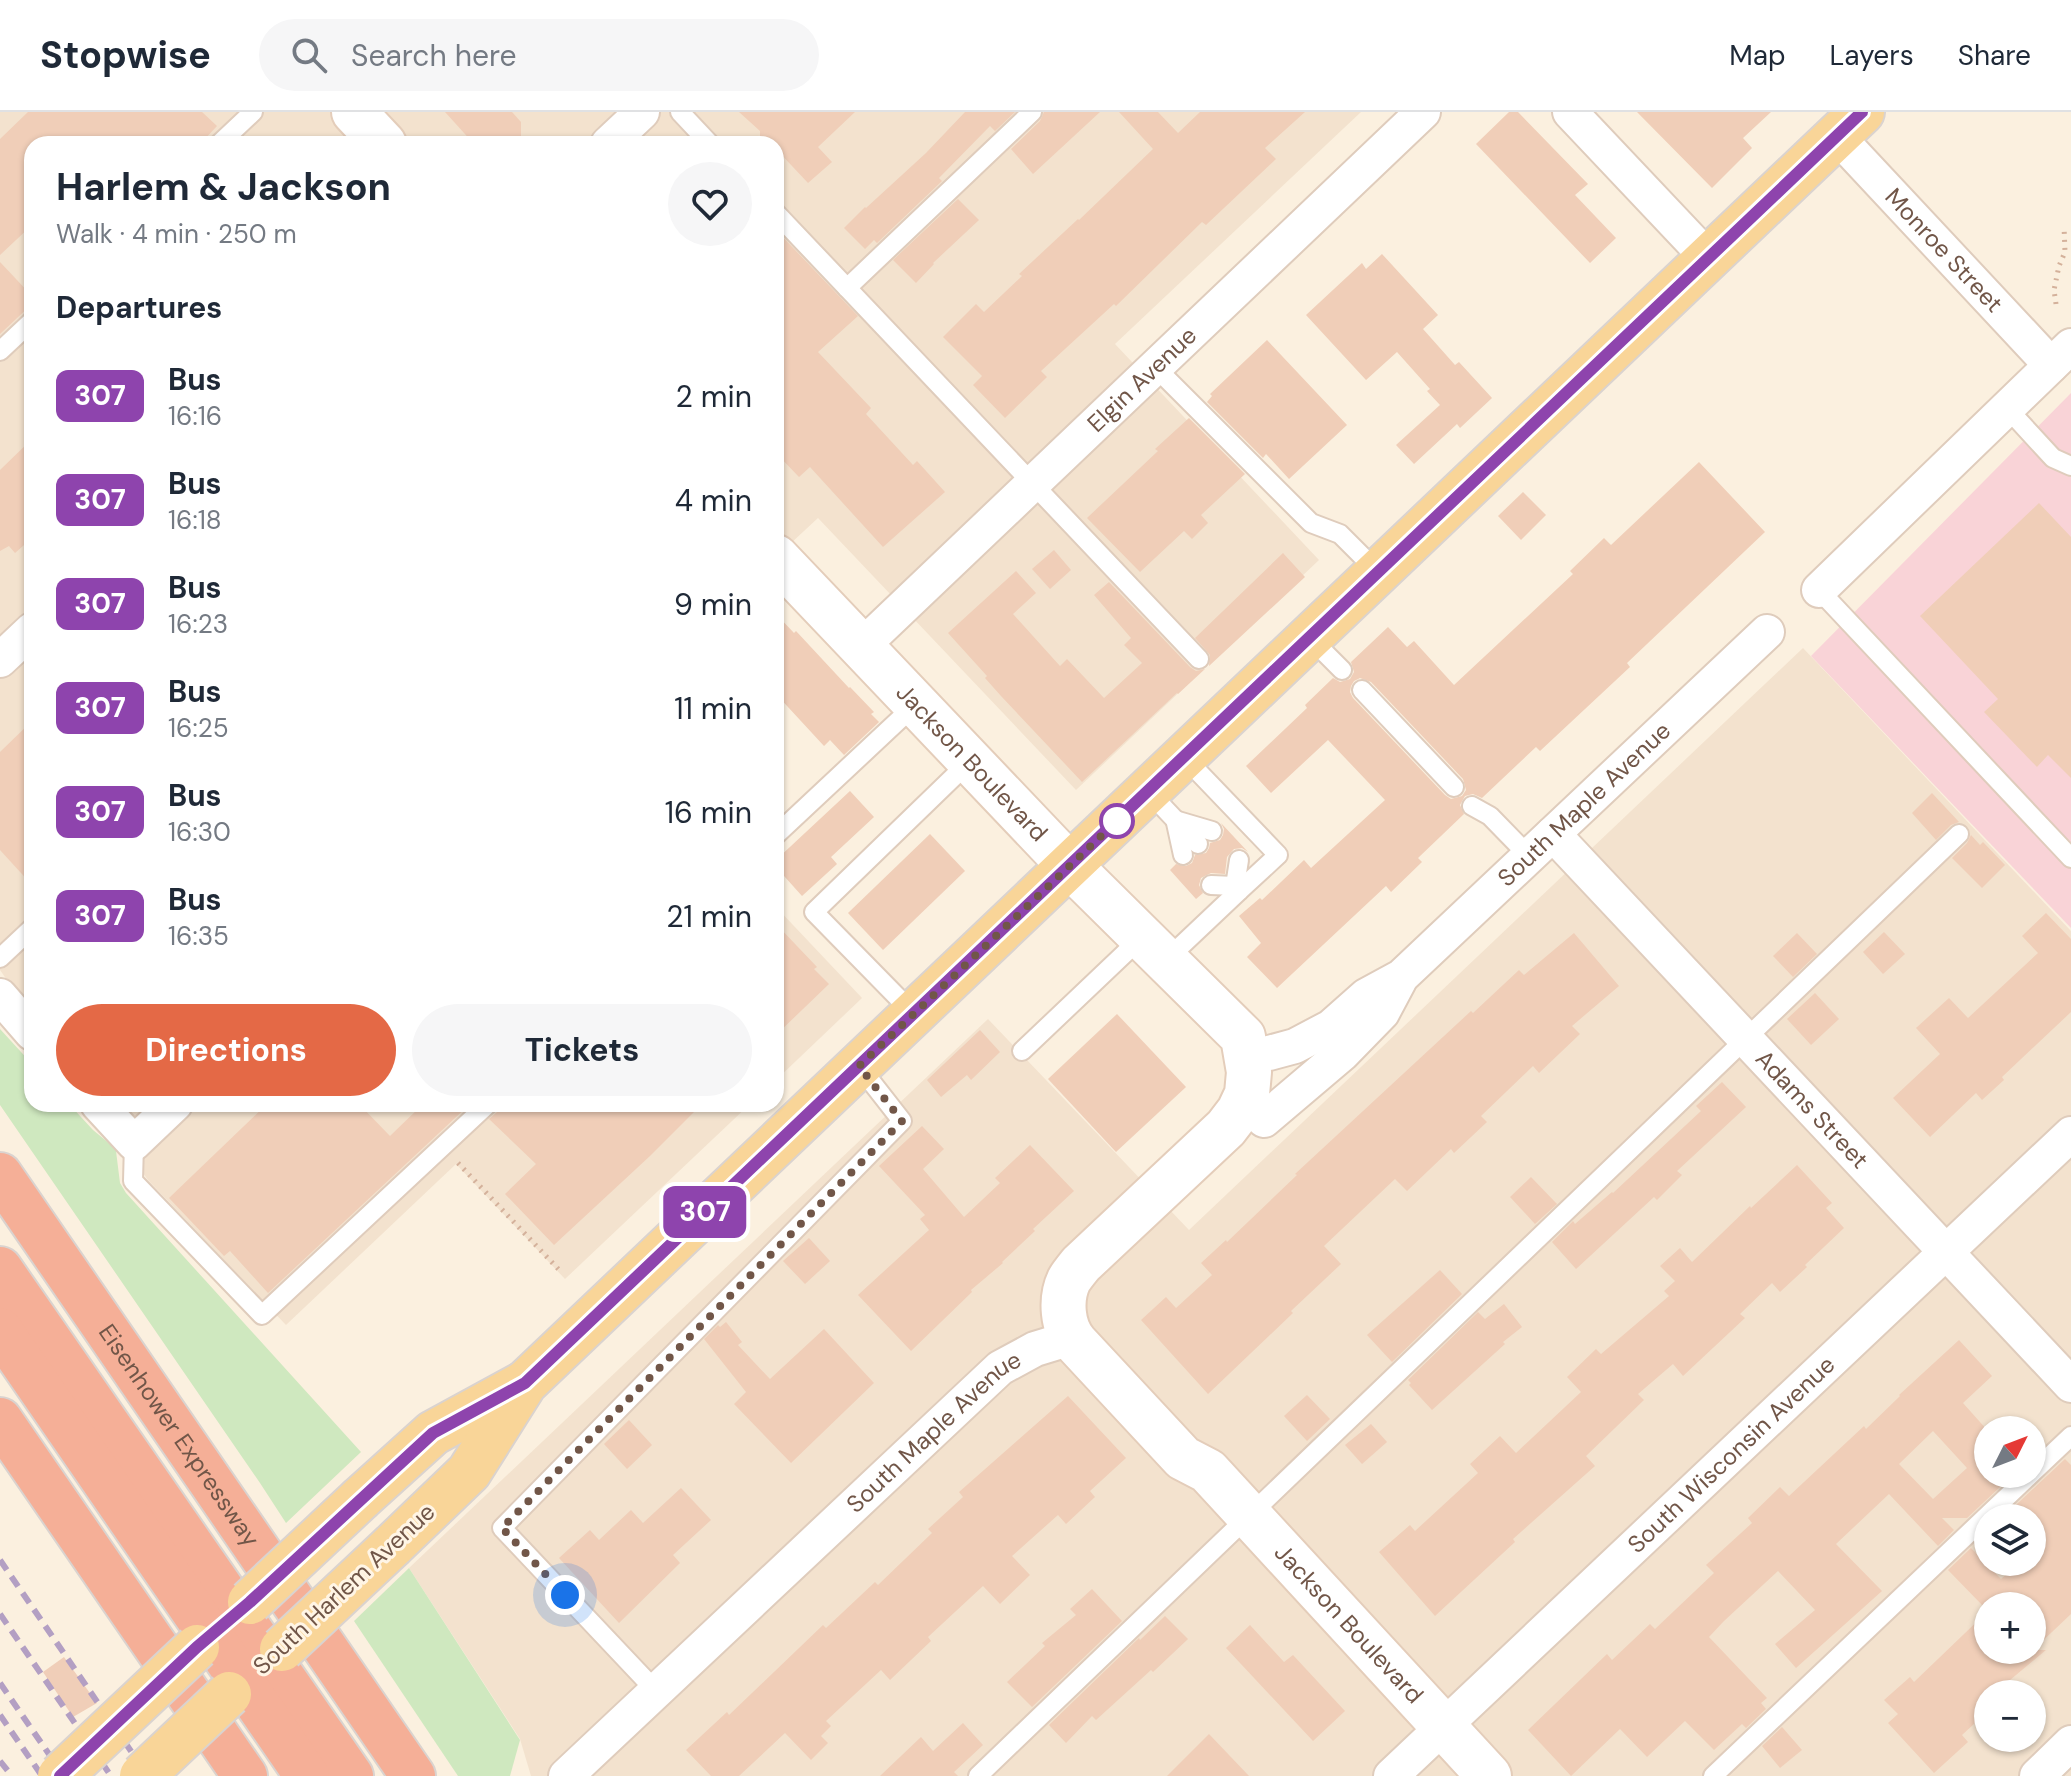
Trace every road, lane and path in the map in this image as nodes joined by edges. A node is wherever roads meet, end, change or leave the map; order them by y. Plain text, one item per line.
1 (253, 112) edge
2 (354, 112) edge
3 (642, 112) edge
4 (680, 112) edge
5 (1032, 112) edge
6 (1423, 112) edge
7 (1570, 112) edge
8 (1849, 124) edge
9 (228, 136) edge
10 (376, 136) edge
11 (616, 136) edge
12 (702, 136) edge
13 (784, 221) edge
14 (2064, 226) dead end
15 (1708, 258) junction
16 (847, 288) junction
17 (2056, 304) dead end
18 (24, 328) edge
19 (0, 351) edge
20 (2061, 356) edge
21 (1155, 367) junction
22 (2007, 408) junction
23 (2071, 466) edge
24 (1033, 483) junction
25 (784, 565) edge
26 (1378, 572) junction
27 (1819, 590) joint
28 (1767, 632) dead end
29 (1310, 637) junction
30 (24, 638) edge
31 (861, 647) junction
32 (1199, 659) dead end
33 (0, 660) edge
34 (1342, 670) dead end
35 (1362, 690) dead end
36 (916, 704) junction
37 (1184, 757) junction
38 (970, 761) junction
39 (1454, 787) dead end
40 (1162, 806) junction
41 (1472, 806) dead end
42 (784, 828) edge
43 (1212, 831) dead end
44 (1959, 834) dead end
45 (1541, 845) junction
46 (1191, 850) dead end
47 (2071, 858) edge
48 (1239, 860) dead end
49 (1070, 866) junction
50 (1227, 884) junction
51 (24, 936) edge
52 (1154, 949) junction
53 (0, 958) edge
54 (1401, 977) junction
55 (0, 996) edge
56 (914, 1014) junction
57 (24, 1024) edge
58 (1745, 1039) junction
59 (1022, 1051) dead end
60 (1254, 1057) junction
61 (859, 1066) junction
62 (105, 1112) edge
63 (167, 1112) edge
64 (479, 1112) edge
65 (1264, 1120) junction
66 (2071, 1134) edge
67 (134, 1143) junction
68 (457, 1162) dead end
69 (0, 1175) edge
70 (1946, 1252) junction
71 (0, 1269) edge
72 (562, 1273) dead end
73 (0, 1330) edge
74 (1084, 1334) junction
75 (525, 1383) junction
76 (2071, 1385) edge
77 (0, 1420) edge
78 (2071, 1436) edge
79 (2046, 1460) edge
80 (2017, 1488) edge
81 (1249, 1517) junction
82 (224, 1625) junction
83 (256, 1671) junction
84 (656, 1691) junction
85 (1443, 1727) junction
86 (2071, 1743) edge
87 (60, 1776) edge
88 (142, 1776) edge
89 (245, 1776) edge
90 (307, 1776) edge
91 (351, 1776) edge
92 (413, 1776) edge
93 (566, 1776) edge
94 (978, 1776) edge
95 (1391, 1776) edge
96 (1489, 1776) edge
97 (1713, 1776) edge
98 (2037, 1776) edge

1 - 9 lane
2 - 10 street
3 - 11 street
4 - 12 lane
5 - 16 lane
6 - 21 street, Elgin Avenue
7 - 15 street
8 - 15 main road, South Harlem Avenue
8 - 20 street, Monroe Street
13 - 16 lane
14 - 17 path
15 - 26 main road, South Harlem Avenue
16 - 24 lane
18 - 19 lane
20 - 22 street
21 - 24 street, Elgin Avenue
21 - 26 lane
22 - 23 lane
22 - 27 street
24 - 31 street, Elgin Avenue
24 - 32 lane
25 - 31 street, Jackson Boulevard
26 - 29 main road, South Harlem Avenue
27 - 47 lane
28 - 45 street, South Maple Avenue
29 - 34 lane
29 - 37 main road, South Harlem Avenue
30 - 33 street
31 - 36 street, Jackson Boulevard
35 - 39 lane
36 - 38 street, Jackson Boulevard
36 - 42 lane
37 - 40 main road, South Harlem Avenue
37 - 50 lane
38 - 49 street, Jackson Boulevard
38 - 56 lane
40 - 43 lane
40 - 46 lane
40 - 49 main road, South Harlem Avenue
41 - 45 lane
44 - 58 lane
45 - 54 street, South Maple Avenue
45 - 58 street, Adams Street
48 - 50 lane
49 - 52 street, Jackson Boulevard
49 - 56 main road, South Harlem Avenue
50 - 52 lane
51 - 53 lane
52 - 59 lane
52 - 60 street, Jackson Boulevard
54 - 60 street, South Maple Avenue
54 - 65 street, South Maple Avenue
55 - 57 street
56 - 61 main road, South Harlem Avenue
58 - 70 street, Adams Street
58 - 81 lane
60 - 65 street, South Maple Avenue
60 - 74 street
61 - 75 main road, South Harlem Avenue
61 - 84 lane
62 - 67 street
63 - 67 street
64 - 67 lane
65 - 74 street, South Maple Avenue
66 - 70 street, South Wisconsin Avenue
68 - 72 path
69 - 92 highway, Eisenhower Expressway
70 - 76 street, Adams Street
70 - 85 street, South Wisconsin Avenue
71 - 82 highway
73 - 82 highway
74 - 81 street, Jackson Boulevard
74 - 84 street, South Maple Avenue
75 - 82 main road, South Harlem Avenue, bridge
75 - 83 main road, South Harlem Avenue, bridge
77 - 89 highway
78 - 79 lane
80 - 97 lane
81 - 85 street, Jackson Boulevard
81 - 94 lane
82 - 83 highway
82 - 87 main road, South Harlem Avenue, bridge
83 - 88 main road, South Harlem Avenue, bridge
83 - 90 highway
83 - 91 highway
84 - 93 street, South Maple Avenue
85 - 95 street, South Wisconsin Avenue
85 - 96 street, Jackson Boulevard
86 - 98 street

